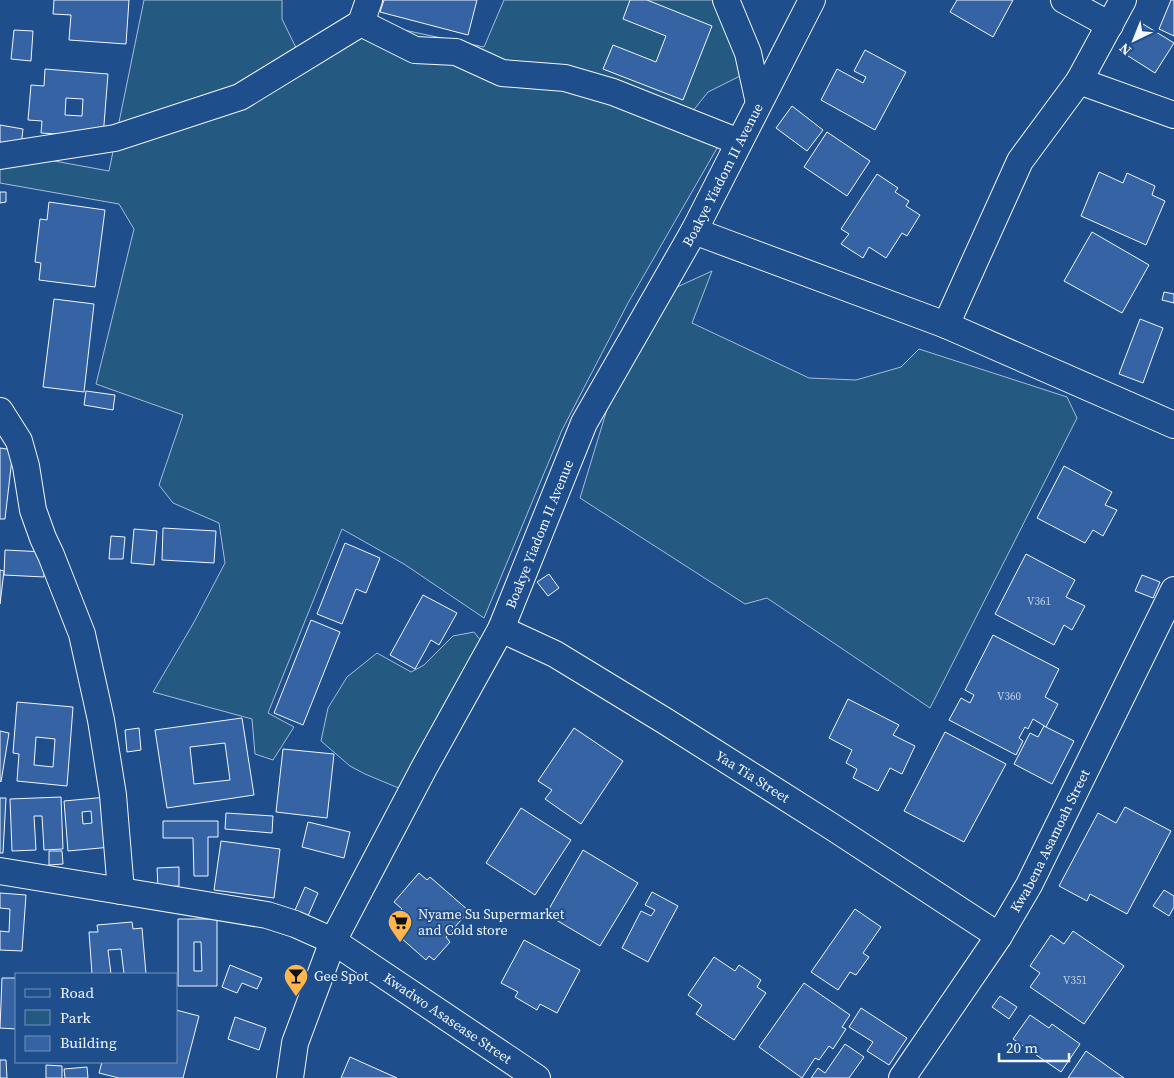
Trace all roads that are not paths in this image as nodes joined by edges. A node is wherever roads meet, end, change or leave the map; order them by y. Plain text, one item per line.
1 (726, 0) edge
2 (812, 0) edge
3 (1064, 0) edge
4 (1122, 0) edge
5 (365, 11) edge
6 (1110, 25) junction
7 (1079, 81) junction
8 (759, 103) junction
9 (1174, 115) edge
10 (739, 142) junction
11 (0, 156) edge
12 (694, 231) junction
13 (946, 325) junction
14 (4, 423) edge
15 (1174, 425) edge
16 (1174, 590) edge
17 (501, 628) junction
18 (0, 871) edge
19 (121, 892) junction
20 (999, 936) junction
21 (333, 941) junction
22 (290, 1078) edge
23 (537, 1078) edge
24 (902, 1078) edge

1 - 8 street
2 - 8 street, Boakye Yiadom II Avenue
3 - 6 street
4 - 6 street
5 - 10 street
5 - 11 street
6 - 7 street
7 - 9 street
7 - 13 street
8 - 10 street, Boakye Yiadom II Avenue
10 - 12 street, Boakye Yiadom II Avenue
12 - 13 street
12 - 17 street, Boakye Yiadom II Avenue
13 - 15 street
14 - 19 street
16 - 20 street, Kwabena Asamoah Street
17 - 20 street, Yaa Tia Street
17 - 21 street, Boakye Yiadom II Avenue
18 - 19 street, Kwadwo Asasease Street
19 - 21 street, Kwadwo Asasease Street
20 - 24 street, Kwabena Asamoah Street
21 - 22 street, Boakye Yiadom II Avenue
21 - 23 street, Kwadwo Asasease Street

